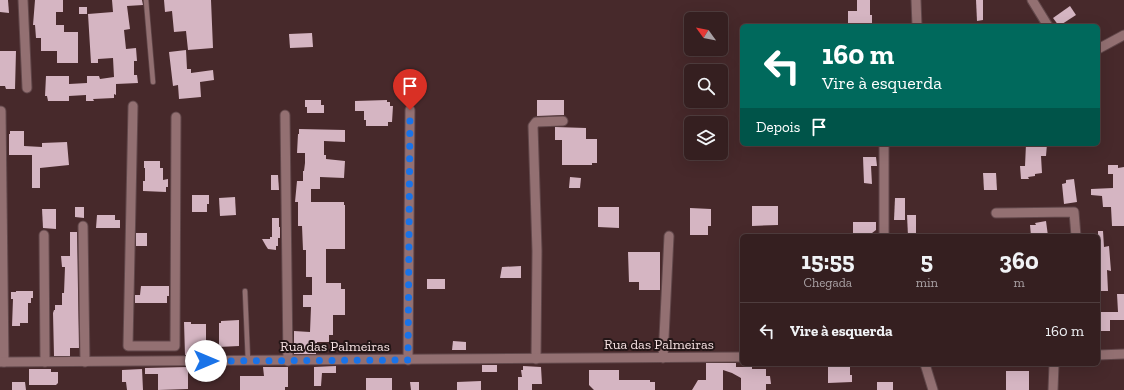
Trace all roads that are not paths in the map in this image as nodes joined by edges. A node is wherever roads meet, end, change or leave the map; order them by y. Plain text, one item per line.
1 (23, 0) edge
2 (146, 0) edge
3 (916, 0) edge
4 (1032, 0) edge
5 (917, 24) edge
6 (1047, 24) edge
7 (1124, 35) edge
8 (1100, 48) edge
9 (153, 82) dead end
10 (27, 88) dead end
11 (133, 106) dead end
12 (410, 110) dead end
13 (1, 111) edge
14 (286, 115) dead end
15 (176, 117) dead end
16 (563, 121) dead end
17 (884, 146) edge
18 (996, 213) dead end
19 (83, 226) dead end
20 (884, 234) edge
21 (1076, 234) edge
22 (44, 235) dead end
23 (669, 236) dead end
24 (245, 291) dead end
25 (152, 346) junction
26 (1124, 354) edge
27 (1100, 355) edge
28 (740, 357) edge
29 (663, 358) junction
30 (536, 359) junction
31 (408, 360) junction
32 (150, 361) junction
33 (248, 361) junction
34 (288, 361) junction
35 (2, 362) edge
36 (45, 362) junction
37 (85, 362) junction
38 (926, 366) edge
39 (1054, 366) edge
40 (933, 390) edge
41 (1053, 390) edge

1 - 10 street
2 - 9 lane
3 - 5 street
4 - 6 street
7 - 8 street
11 - 25 street
12 - 31 street
13 - 35 street
14 - 34 street
15 - 25 street
16 - 30 street
17 - 20 street
18 - 21 street
19 - 37 street
22 - 36 street
23 - 29 street
24 - 33 lane
25 - 32 street
26 - 27 street
28 - 29 street, Rua das Palmeiras
29 - 30 street, Rua das Palmeiras
30 - 31 street, Rua das Palmeiras
31 - 34 street, Rua das Palmeiras
32 - 33 street, Rua das Palmeiras
32 - 37 street, Rua das Palmeiras
33 - 34 street, Rua das Palmeiras
35 - 36 street, Rua das Palmeiras
36 - 37 street, Rua das Palmeiras
38 - 40 street
39 - 41 street

